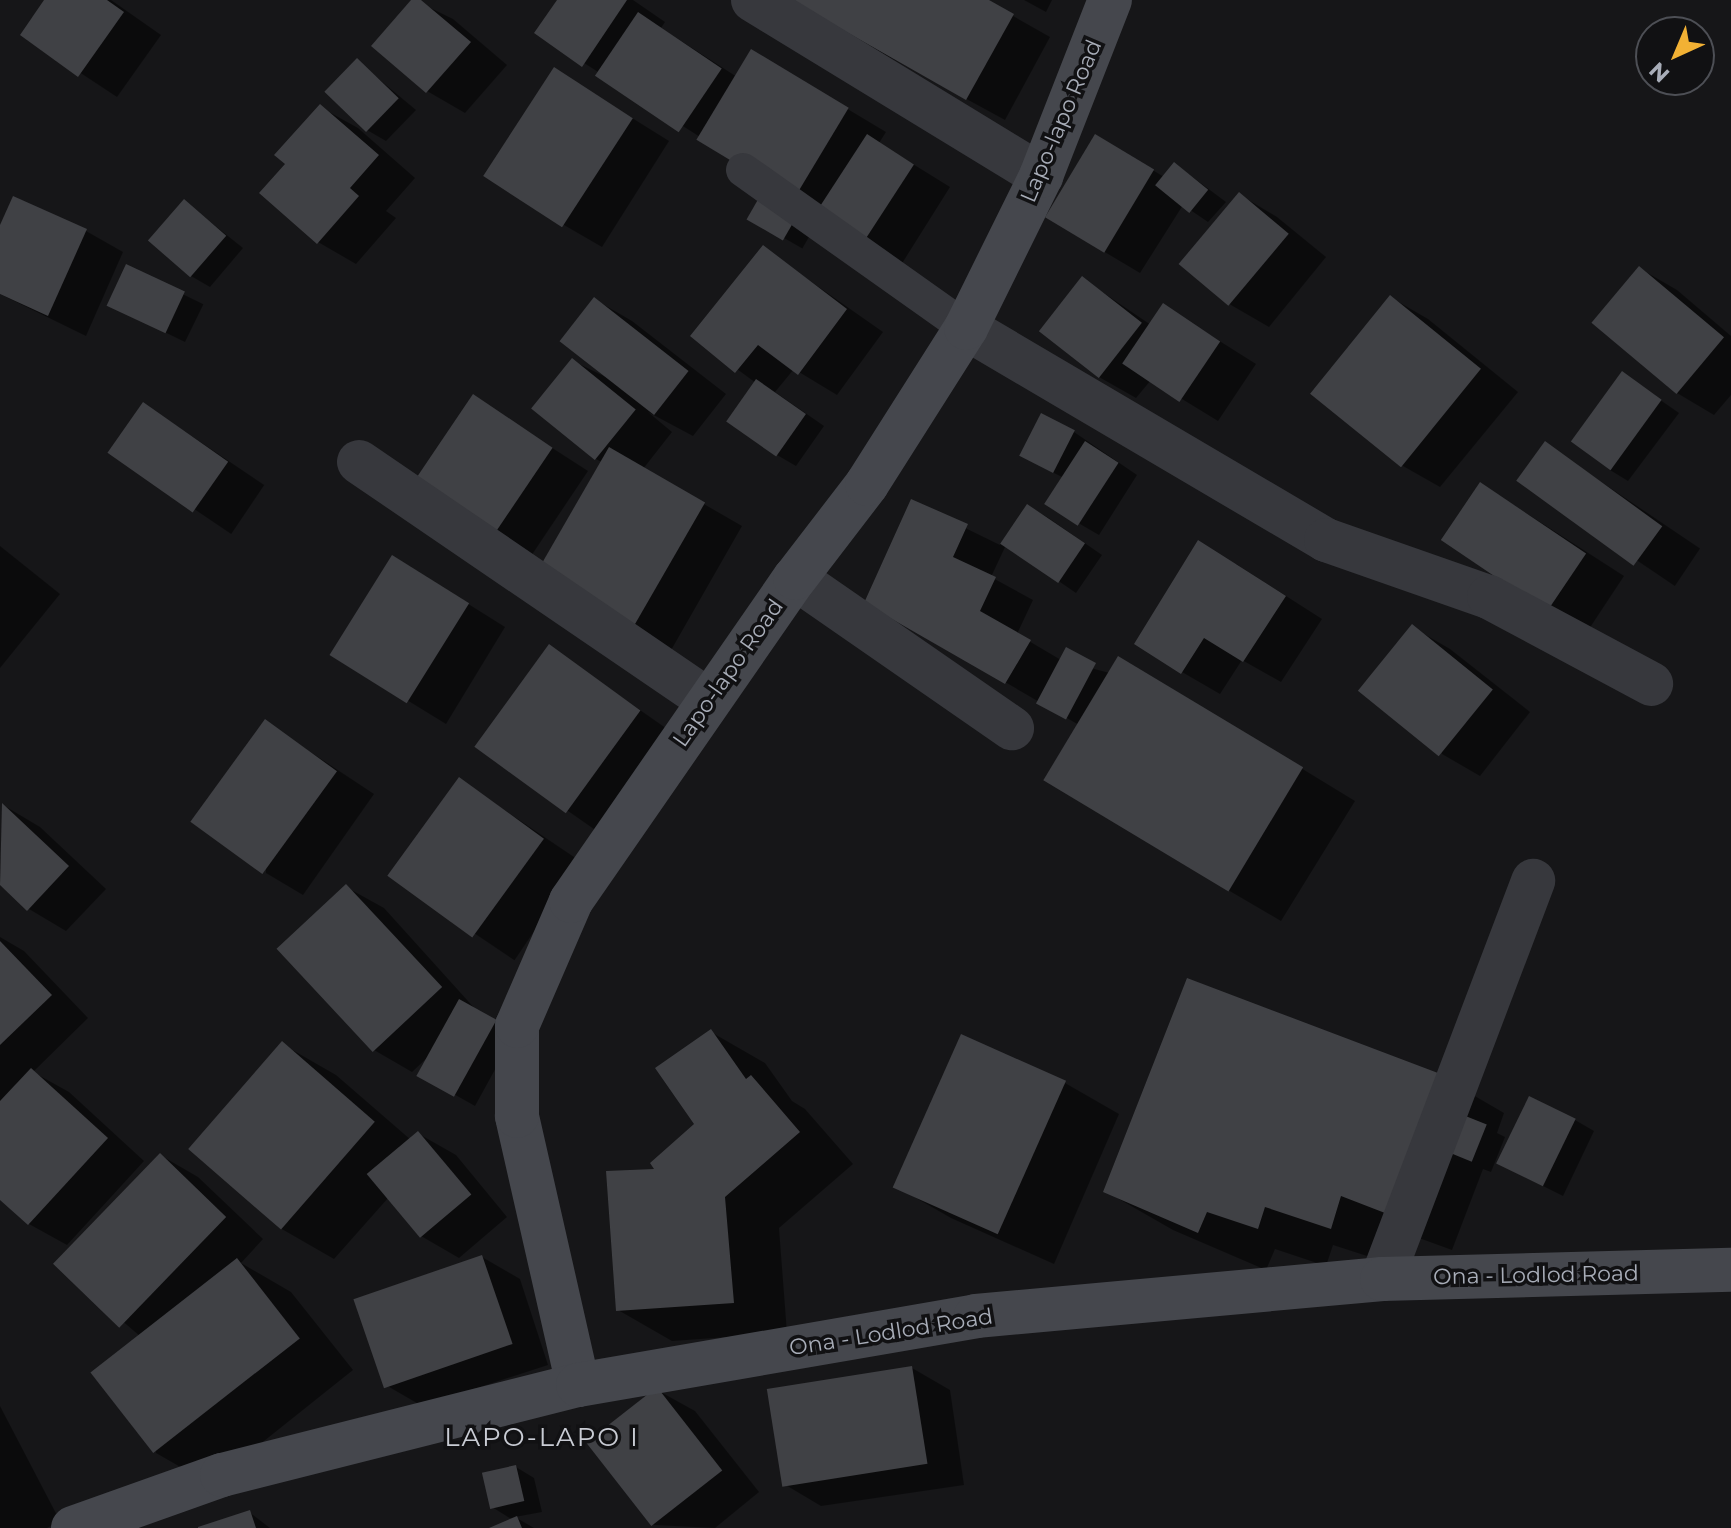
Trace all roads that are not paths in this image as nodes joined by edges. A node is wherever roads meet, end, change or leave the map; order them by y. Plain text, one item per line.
1 (753, 0) edge
2 (1110, 0) edge
3 (743, 170) dead end
4 (1041, 176) junction
5 (966, 328) junction
6 (359, 462) dead end
7 (795, 578) junction
8 (1651, 684) dead end
9 (708, 700) junction
10 (1012, 728) dead end
11 (1533, 881) dead end
12 (1731, 1270) edge
13 (1382, 1279) junction
14 (578, 1385) junction
15 (73, 1528) edge

1 - 4 street
2 - 4 main road, Lapo-lapo Road
3 - 5 lane
4 - 5 main road, Lapo-lapo Road
5 - 7 main road, Lapo-lapo Road
5 - 8 street
6 - 9 street
7 - 9 main road, Lapo-lapo Road
7 - 10 street
9 - 14 main road, Lapo-lapo Road
11 - 13 street
12 - 13 main road, Ona - Lodlod Road
13 - 14 main road, Ona - Lodlod Road
14 - 15 main road, Ona - Lodlod Road

